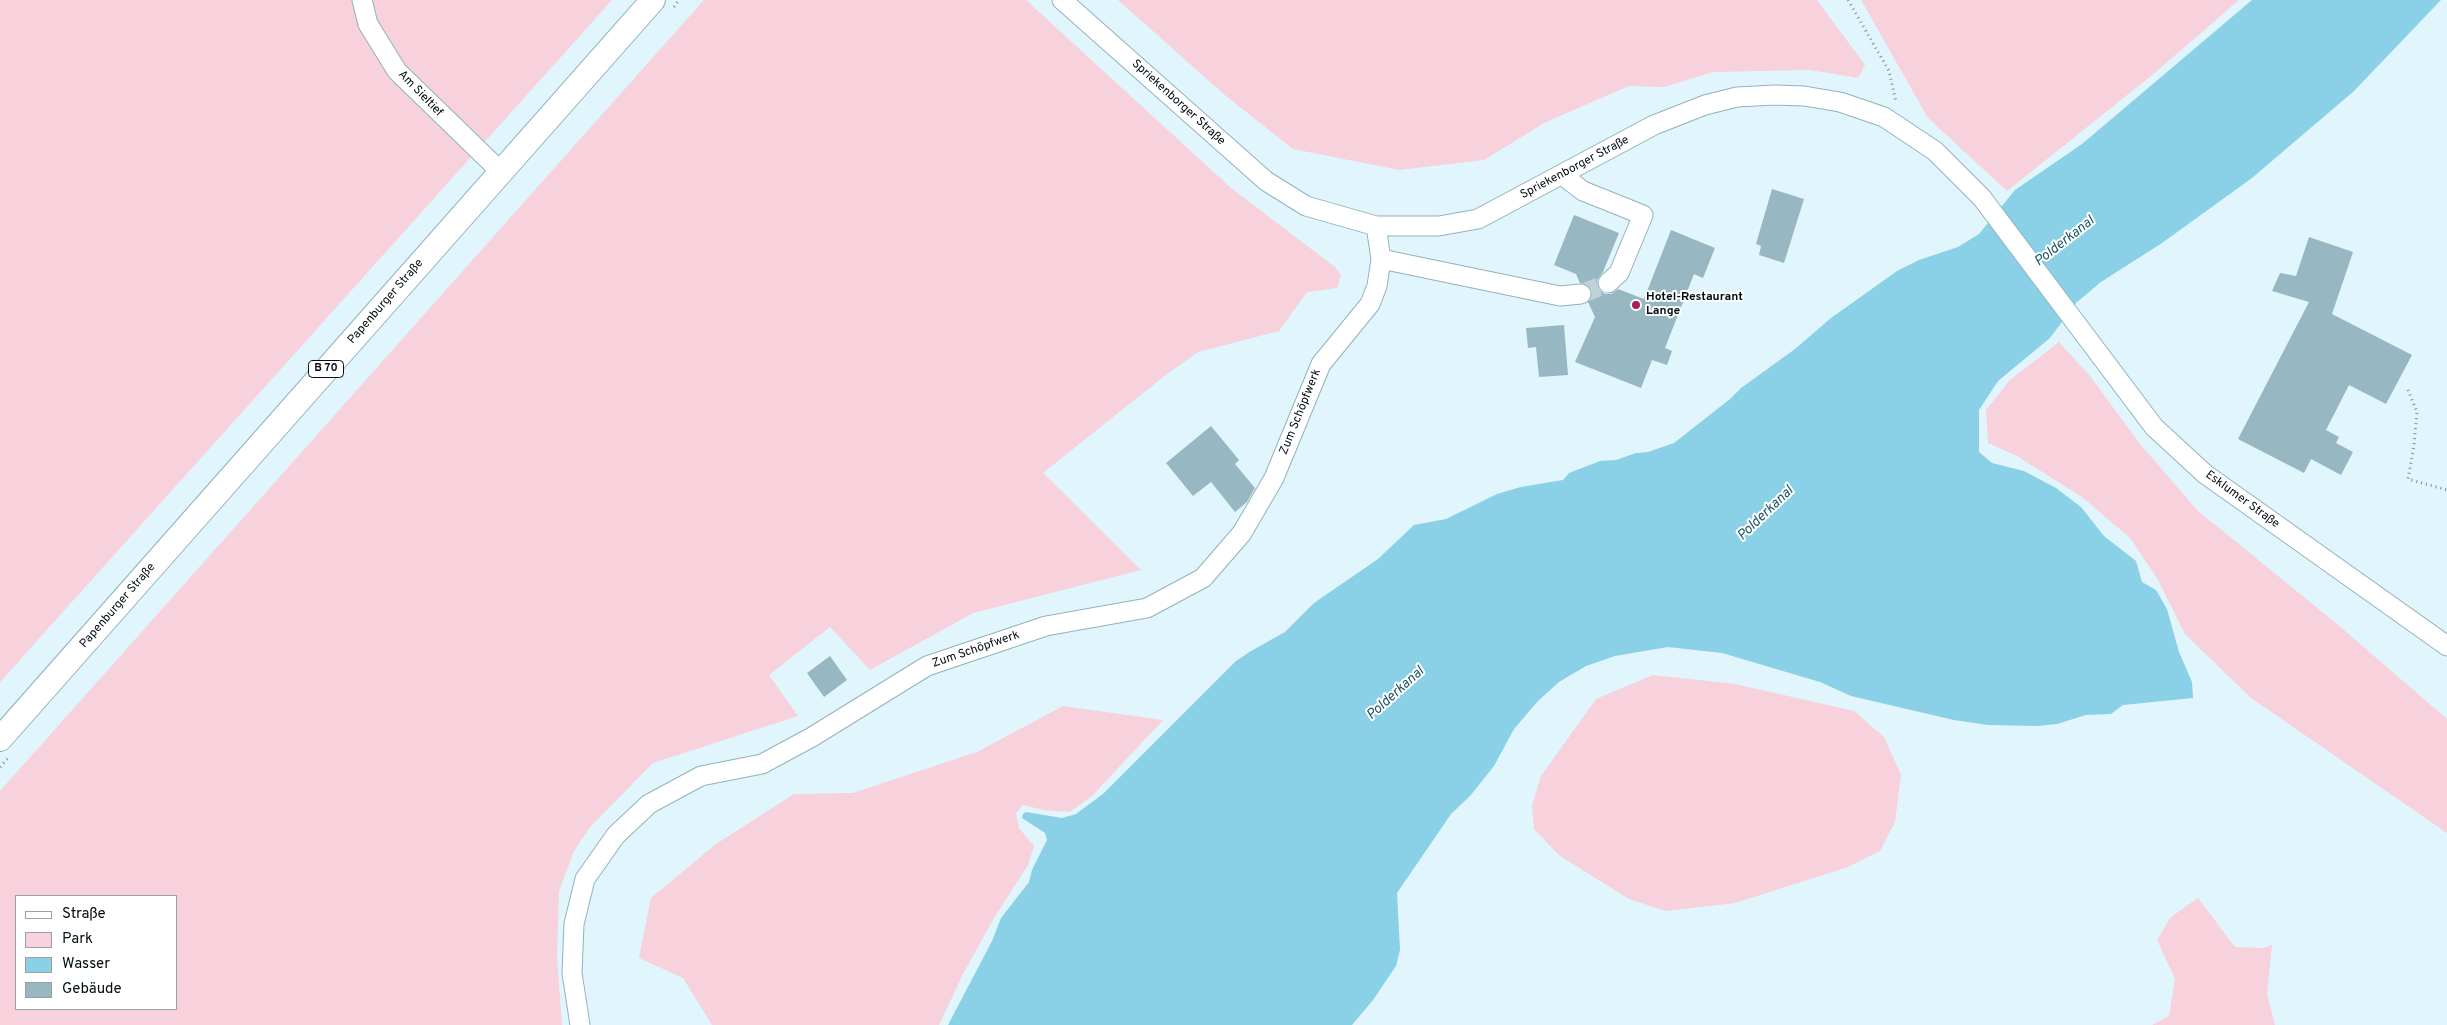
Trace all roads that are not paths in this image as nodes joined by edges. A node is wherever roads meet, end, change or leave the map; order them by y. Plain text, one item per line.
1 (362, 0) edge
2 (653, 0) edge
3 (1062, 0) edge
4 (501, 172) junction
5 (1562, 175) junction
6 (1376, 226) junction
7 (1381, 259) junction
8 (1608, 283) tunnel mouth
9 (1581, 294) tunnel mouth
10 (2076, 321) joint
11 (2447, 646) edge
12 (0, 739) edge
13 (580, 1025) edge

1 - 4 street, Am Sieltief
2 - 4 main road, Papenburger Straße / B 70
3 - 6 street, Spriekenborger Straße
4 - 12 main road, Papenburger Straße / B 70
5 - 6 street, Spriekenborger Straße
5 - 8 street
5 - 10 street, Spriekenborger Straße
6 - 7 street, Zum Schöpfwerk
7 - 9 street
7 - 13 street, Zum Schöpfwerk
10 - 11 street, Esklumer Straße

